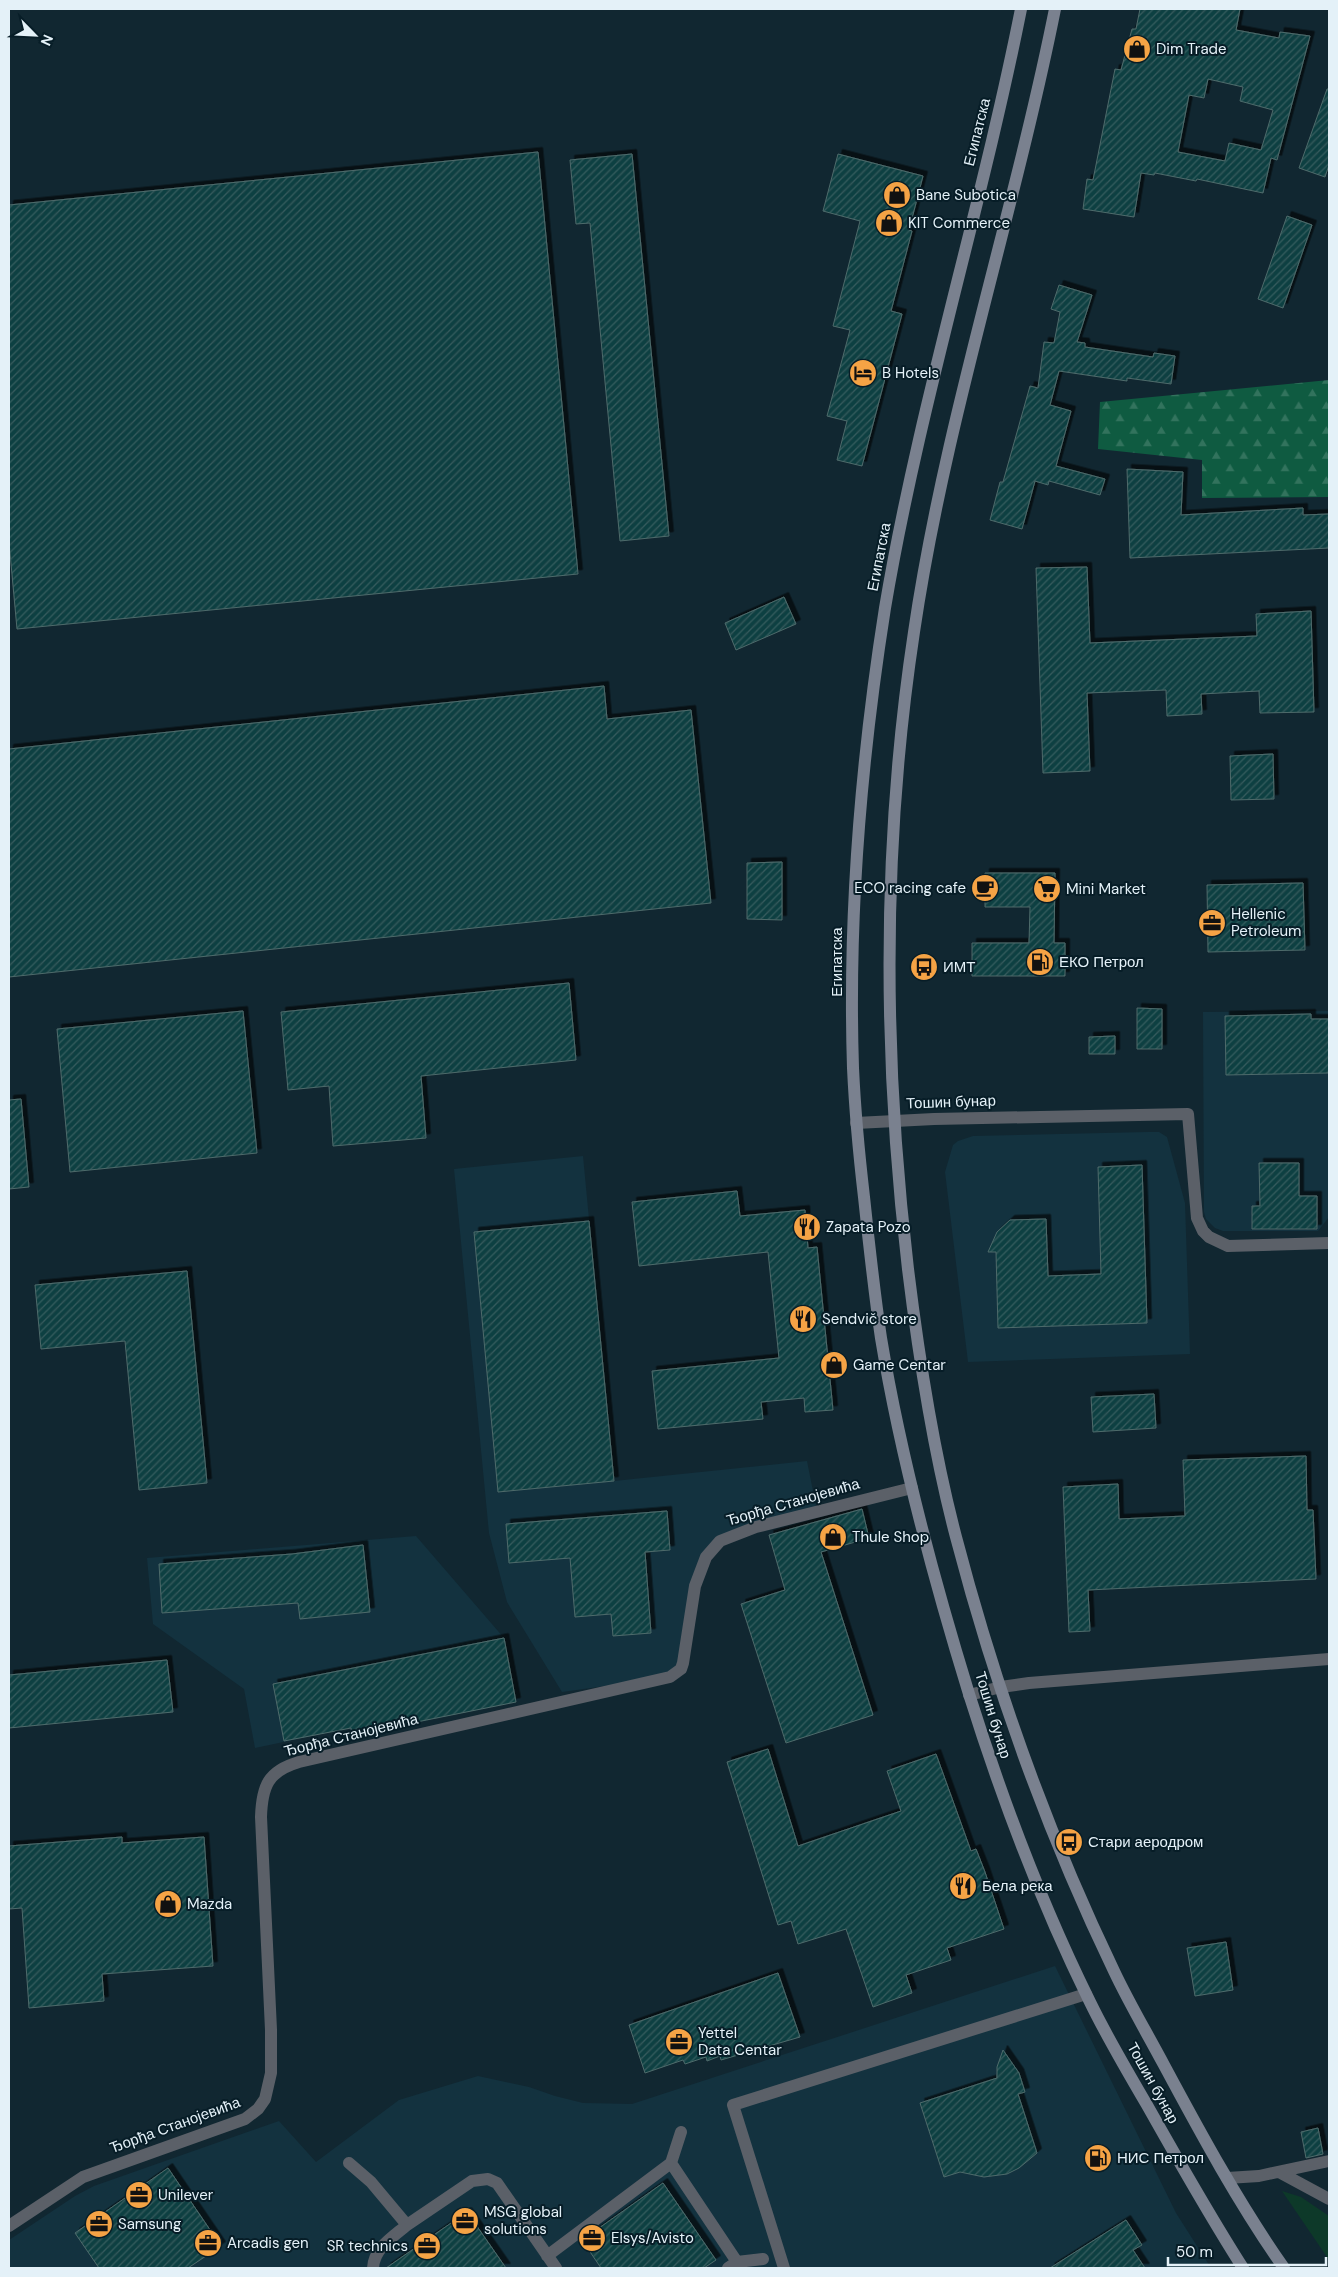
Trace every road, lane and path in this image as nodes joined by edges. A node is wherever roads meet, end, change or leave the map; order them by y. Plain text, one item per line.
1 (1021, 9) edge
2 (1054, 9) edge
3 (894, 1120) junction
4 (856, 1123) junction
5 (1329, 1242) edge
6 (912, 1488) junction
7 (1329, 1659) edge
8 (1001, 1687) junction
9 (969, 1695) junction
10 (1086, 1994) junction
11 (681, 2132) dead end
12 (1329, 2161) edge
13 (349, 2163) dead end
14 (671, 2163) junction
15 (1280, 2172) junction
16 (1227, 2178) junction
17 (1329, 2198) edge
18 (407, 2225) junction
19 (9, 2226) edge
20 (547, 2256) junction
21 (763, 2259) dead end
22 (732, 2265) edge
23 (373, 2268) edge
24 (556, 2268) edge
25 (784, 2268) edge
26 (1243, 2268) edge
27 (1284, 2268) edge

1 - 4 main road, Египатска
2 - 3 main road
3 - 4 street
3 - 5 street, Тошин бунар
3 - 8 main road, Тошин бунар
4 - 6 main road, Тошин бунар
6 - 9 main road, Тошин бунар
6 - 19 street, Ђорђа Станојевића
7 - 8 street, Тошин бунар
8 - 9 street
8 - 16 main road, Тошин бунар
9 - 10 main road, Тошин бунар
10 - 25 street
10 - 26 main road, Тошин бунар
11 - 14 street
12 - 15 street
13 - 18 street
14 - 20 street
14 - 22 street
15 - 16 street
15 - 17 street
16 - 27 main road, Тошин бунар
18 - 20 street
18 - 23 street
20 - 24 street
21 - 22 street

